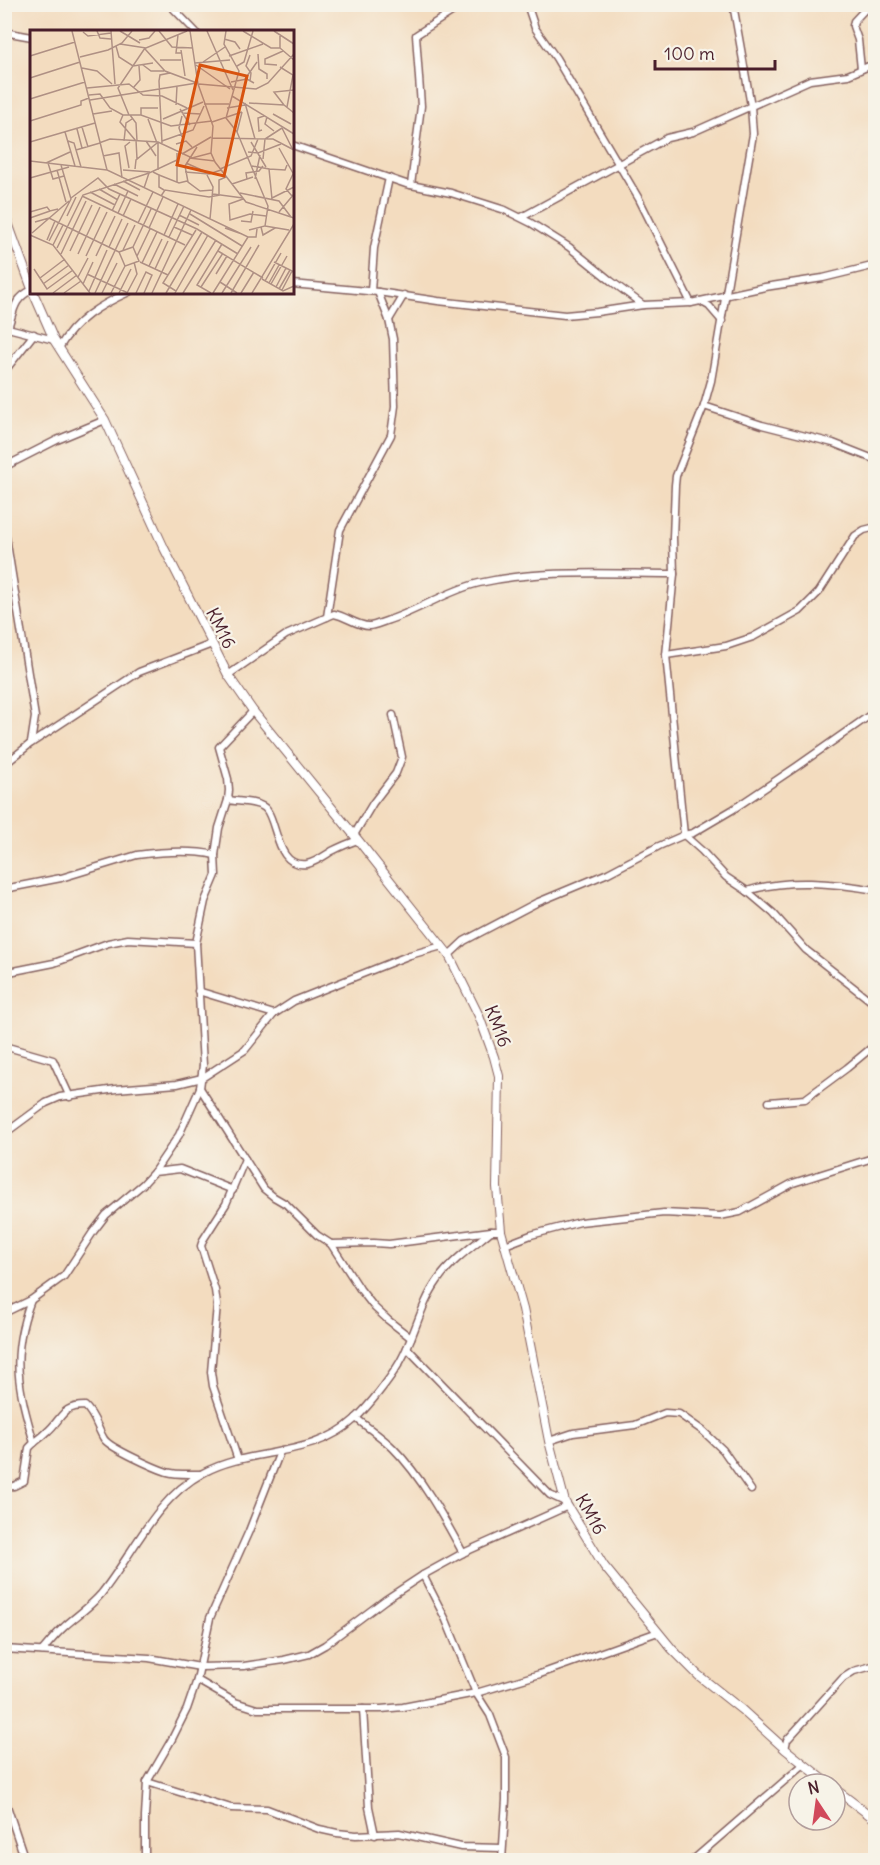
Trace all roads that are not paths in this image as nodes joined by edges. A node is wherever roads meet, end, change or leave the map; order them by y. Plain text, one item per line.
1 (169, 4) edge
2 (464, 4) edge
3 (527, 4) edge
4 (733, 4) edge
5 (870, 4) edge
6 (194, 30) edge
7 (4, 32) edge
8 (30, 37) edge
9 (876, 63) edge
10 (861, 69) junction
11 (751, 106) junction
12 (294, 146) edge
13 (620, 165) junction
14 (389, 178) junction
15 (411, 185) junction
16 (4, 212) edge
17 (522, 218) junction
18 (876, 265) edge
19 (294, 284) edge
20 (30, 285) edge
21 (374, 291) junction
22 (30, 292) edge
23 (33, 294) edge
24 (125, 294) edge
25 (404, 296) junction
26 (725, 296) junction
27 (699, 301) junction
28 (691, 303) junction
29 (643, 305) junction
30 (389, 320) junction
31 (722, 321) junction
32 (6, 327) edge
33 (34, 334) junction
34 (56, 344) junction
35 (4, 372) edge
36 (704, 406) junction
37 (105, 420) junction
38 (876, 460) edge
39 (4, 467) edge
40 (876, 527) edge
41 (5, 531) edge
42 (674, 573) junction
43 (327, 617) junction
44 (212, 644) junction
45 (666, 655) junction
46 (228, 675) junction
47 (253, 711) junction
48 (876, 711) edge
49 (393, 715) dead end
50 (30, 744) junction
51 (4, 765) edge
52 (228, 800) junction
53 (684, 835) junction
54 (356, 837) junction
55 (215, 855) junction
56 (4, 889) edge
57 (876, 890) edge
58 (747, 891) junction
59 (196, 943) junction
60 (442, 946) junction
61 (449, 955) junction
62 (4, 974) edge
63 (198, 992) junction
64 (876, 1005) edge
65 (274, 1014) junction
66 (876, 1044) edge
67 (4, 1046) edge
68 (202, 1078) junction
69 (200, 1088) junction
70 (70, 1096) junction
71 (769, 1102) dead end
72 (4, 1134) edge
73 (876, 1157) edge
74 (245, 1159) junction
75 (154, 1172) junction
76 (233, 1190) junction
77 (491, 1231) junction
78 (501, 1232) junction
79 (331, 1244) junction
80 (505, 1245) junction
81 (31, 1300) junction
82 (4, 1313) edge
83 (411, 1338) junction
84 (406, 1348) junction
85 (356, 1418) junction
86 (549, 1441) junction
87 (33, 1443) junction
88 (280, 1452) junction
89 (238, 1460) junction
90 (200, 1474) junction
91 (4, 1487) edge
92 (751, 1490) dead end
93 (566, 1504) junction
94 (463, 1553) junction
95 (423, 1575) junction
96 (658, 1632) junction
97 (4, 1649) edge
98 (42, 1651) junction
99 (876, 1665) edge
100 (200, 1667) junction
101 (197, 1680) junction
102 (476, 1694) junction
103 (363, 1709) junction
104 (785, 1749) junction
105 (804, 1764) junction
106 (814, 1772) edge
107 (147, 1782) junction
108 (4, 1797) edge
109 (847, 1798) edge
110 (876, 1820) edge
111 (375, 1835) junction
112 (502, 1848) junction
113 (25, 1860) edge
114 (145, 1860) edge
115 (502, 1860) edge
116 (693, 1860) edge

1 - 6 street
2 - 15 street
3 - 13 street
4 - 11 street
5 - 10 street
7 - 8 street
9 - 10 street
10 - 11 street
11 - 13 street
11 - 26 street
12 - 14 street
13 - 17 street
13 - 28 street
14 - 15 street
14 - 21 street
15 - 17 street
16 - 20 street, KM16
17 - 29 street
18 - 26 street
19 - 21 street
21 - 25 street
21 - 30 street
22 - 32 street
23 - 34 street, KM16
24 - 34 street
25 - 29 street
25 - 30 street
26 - 27 street
26 - 31 street
27 - 28 street
27 - 31 street
28 - 29 street
30 - 43 street
31 - 36 street
32 - 33 street
33 - 34 street
33 - 35 street
34 - 37 street, KM16
36 - 38 street
36 - 42 street
37 - 39 street
37 - 44 street, KM16
40 - 45 street
41 - 50 street
42 - 43 street
42 - 45 street
43 - 46 street
44 - 46 street, KM16
44 - 50 street
45 - 53 street
46 - 47 street, KM16
47 - 52 street
47 - 54 street, KM16
48 - 53 street
49 - 54 street
50 - 51 street
52 - 54 street
52 - 55 street
53 - 58 street
53 - 61 street
54 - 60 street, KM16
55 - 56 street
55 - 59 street
57 - 58 street
58 - 64 street
59 - 62 street
59 - 63 street
60 - 61 street, KM16
60 - 65 street
61 - 78 street, KM16
63 - 65 street
63 - 68 street
65 - 68 street
66 - 71 street
67 - 70 street
68 - 69 street
68 - 70 street
69 - 74 street
69 - 75 street
70 - 72 street
73 - 80 street
74 - 76 street
74 - 79 street
75 - 76 street
75 - 81 street
76 - 89 street
77 - 78 street
77 - 79 street
77 - 83 street
78 - 80 street, KM16
79 - 83 street
80 - 86 street, KM16
81 - 82 street
81 - 87 street
83 - 84 street
84 - 85 street
84 - 93 street
85 - 88 street
85 - 94 street
86 - 92 street
86 - 93 street, KM16
87 - 90 street
87 - 91 street
88 - 89 street
88 - 100 street
89 - 90 street
90 - 98 street
93 - 94 street
93 - 96 street, KM16
94 - 95 street
95 - 100 street
95 - 102 street
96 - 102 street
96 - 104 street, KM16
97 - 98 street
98 - 100 street
99 - 104 street
100 - 101 street
101 - 103 street
101 - 107 street
102 - 103 street
102 - 112 street
103 - 111 street
104 - 105 street, KM16
105 - 106 street, KM16
105 - 116 street
107 - 111 street
107 - 114 street
108 - 113 street
109 - 110 street
111 - 112 street
112 - 115 street

